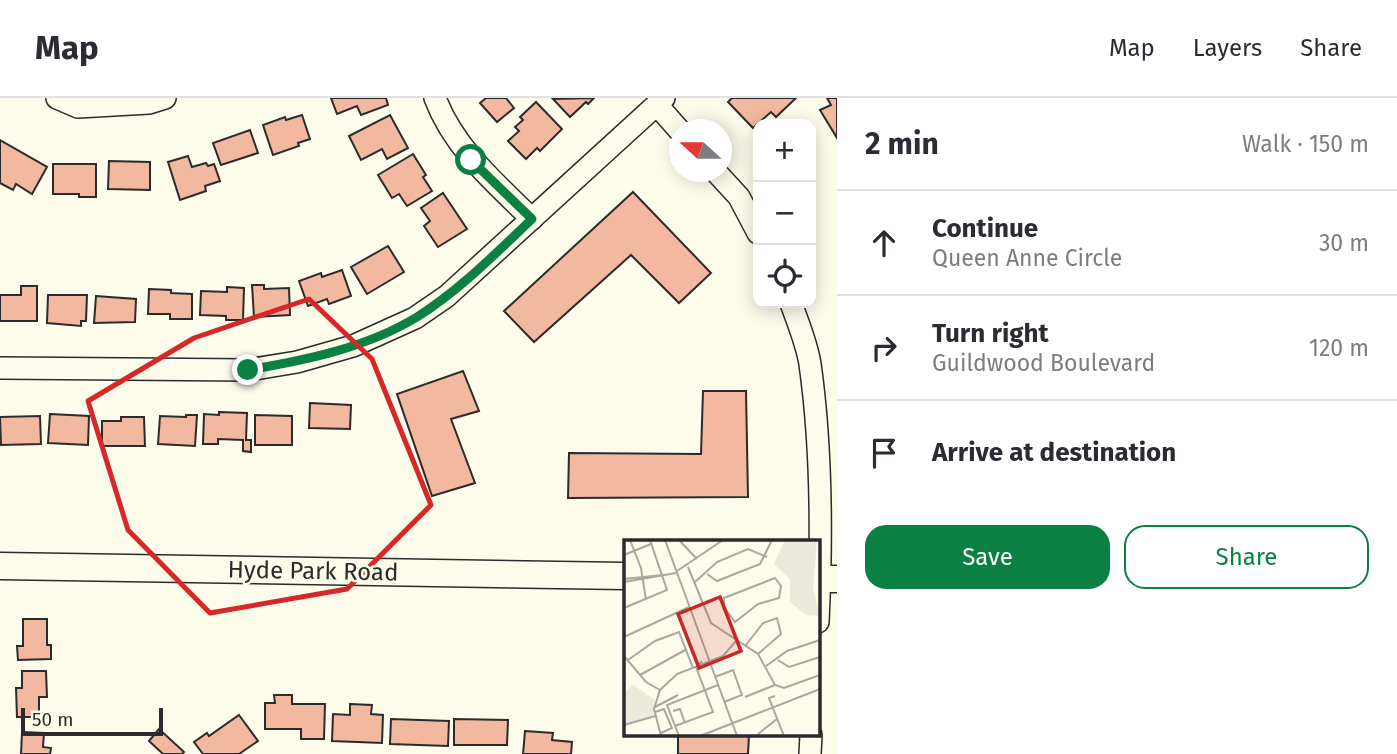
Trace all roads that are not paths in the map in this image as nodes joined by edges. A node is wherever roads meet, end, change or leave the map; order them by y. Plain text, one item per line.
1 (57, 98) edge
2 (165, 98) edge
3 (435, 98) edge
4 (661, 102) edge
5 (672, 119) edge
6 (725, 182) edge
7 (532, 219) junction
8 (753, 224) edge
9 (793, 308) edge
10 (0, 368) edge
11 (0, 566) edge
12 (624, 576) edge
13 (825, 579) edge
14 (820, 610) edge
15 (811, 736) edge
16 (810, 754) edge

1 - 2 street
3 - 7 street
4 - 5 street
4 - 7 street
6 - 8 street
7 - 10 street
9 - 13 street
11 - 12 main road, Hyde Park Road
13 - 14 street
15 - 16 street

